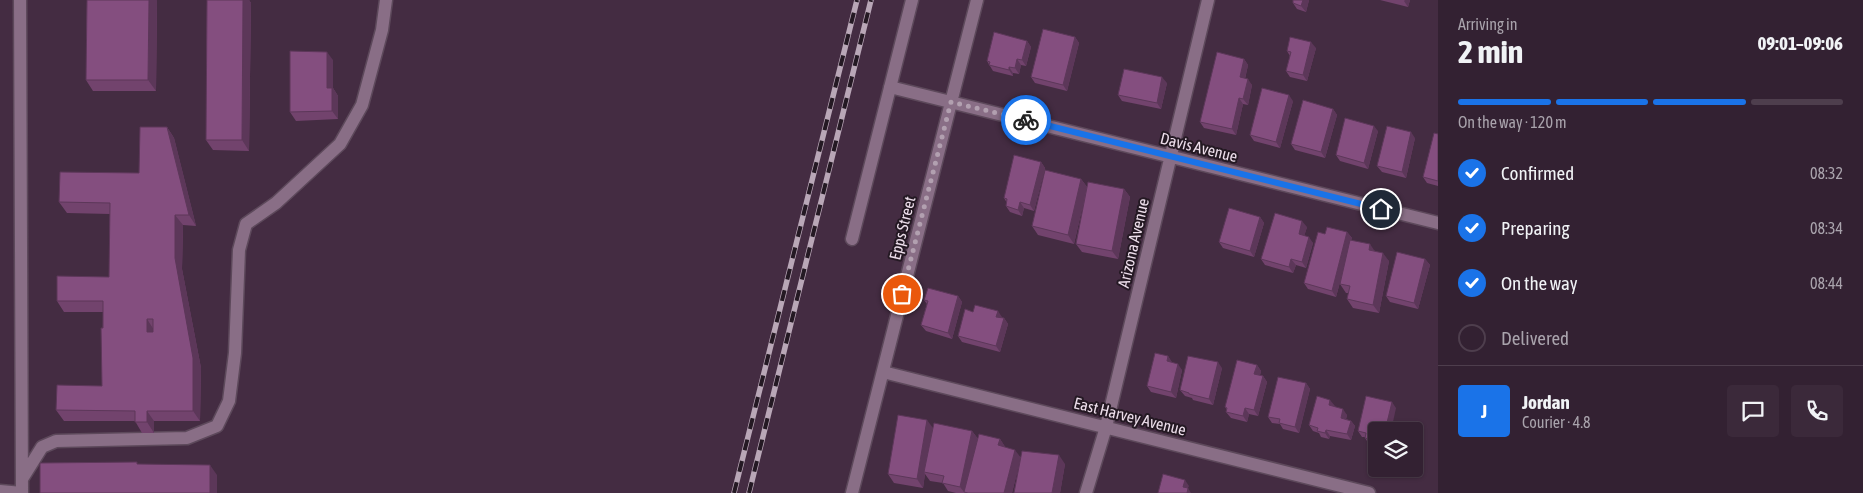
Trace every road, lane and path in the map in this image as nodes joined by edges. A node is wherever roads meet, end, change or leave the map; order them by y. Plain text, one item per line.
1 (20, 0) edge
2 (386, 0) edge
3 (912, 0) edge
4 (977, 0) edge
5 (1208, 0) edge
6 (890, 87) junction
7 (951, 102) junction
8 (1170, 156) junction
9 (1438, 224) edge
10 (852, 239) dead end
11 (883, 372) junction
12 (1106, 427) junction
13 (22, 479) junction
14 (0, 491) edge
15 (22, 493) edge
16 (852, 493) edge
17 (1086, 493) edge
18 (1369, 493) edge

1 - 13 street
2 - 13 street
3 - 6 street
4 - 7 street, Epps Street
5 - 8 street, Arizona Avenue
6 - 7 street, Davis Avenue
6 - 10 street
7 - 8 street, Davis Avenue
7 - 11 street, Epps Street
8 - 9 street, Davis Avenue
8 - 12 street, Arizona Avenue
11 - 12 street, East Harvey Avenue
11 - 16 street, Epps Street
12 - 17 street, Arizona Avenue
12 - 18 street, East Harvey Avenue
13 - 15 street
14 - 15 street

